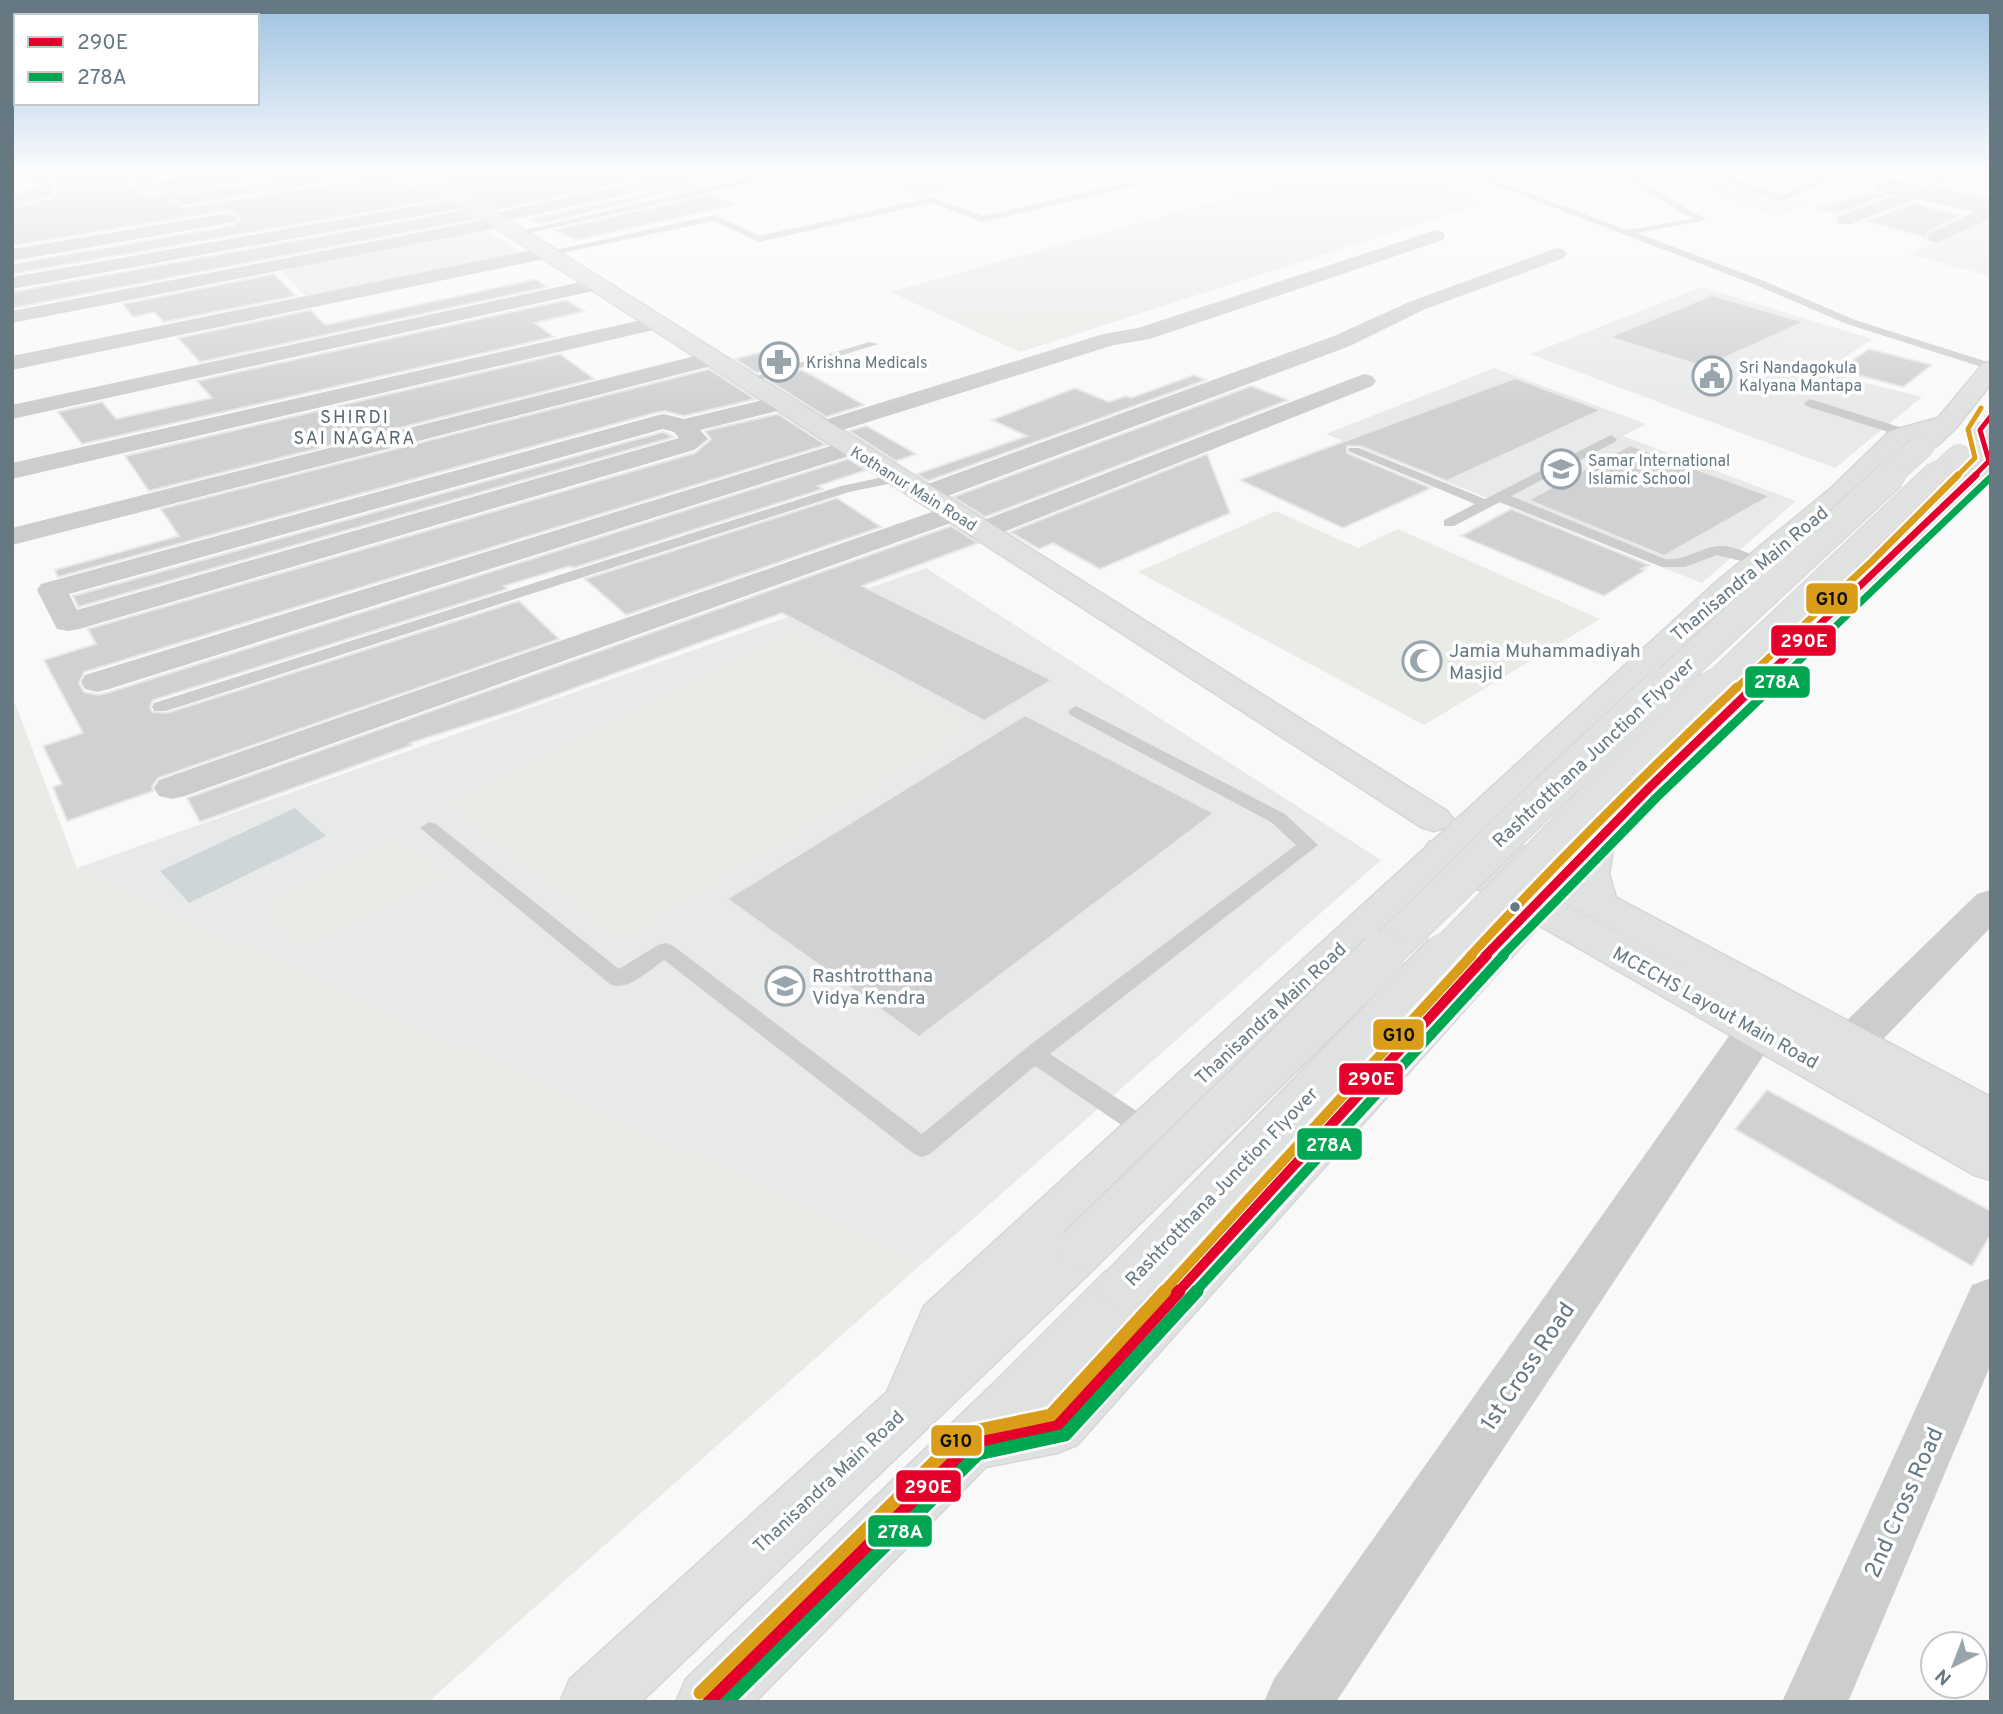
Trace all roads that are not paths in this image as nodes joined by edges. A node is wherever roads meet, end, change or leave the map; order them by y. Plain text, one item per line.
1 (36, 251) edge
2 (196, 251) edge
3 (362, 251) edge
4 (544, 251) edge
5 (557, 251) edge
6 (1391, 251) edge
7 (1675, 251) edge
8 (547, 253) junction
9 (1557, 254) dead end
10 (12, 255) edge
11 (12, 284) edge
12 (595, 285) junction
13 (12, 317) edge
14 (654, 323) junction
15 (873, 344) dead end
16 (711, 359) junction
17 (12, 363) edge
18 (1991, 368) edge
19 (1364, 381) dead end
20 (746, 382) junction
21 (779, 403) junction
22 (1810, 403) dead end
23 (12, 412) edge
24 (683, 427) junction
25 (821, 429) junction
26 (1951, 434) edge
27 (1611, 439) dead end
28 (850, 448) junction
29 (1354, 451) dead end
30 (12, 471) edge
31 (898, 478) junction
32 (923, 495) junction
33 (1839, 496) junction
34 (1491, 500) junction
35 (953, 513) junction
36 (1449, 523) dead end
37 (1930, 523) junction
38 (981, 531) junction
39 (12, 537) edge
40 (1757, 561) junction
41 (97, 682) dead end
42 (160, 707) dead end
43 (1076, 711) dead end
44 (172, 788) dead end
45 (429, 828) dead end
46 (1448, 833) junction
47 (1596, 842) junction
48 (1546, 894) junction
49 (1991, 903) edge
50 (1598, 905) junction
51 (1757, 1030) junction
52 (1852, 1043) junction
53 (1034, 1054) junction
54 (1991, 1119) edge
55 (1147, 1130) junction
56 (1991, 1161) edge
57 (1991, 1301) edge
58 (910, 1405) junction
59 (972, 1443) junction
60 (593, 1702) edge
61 (709, 1702) edge
62 (1297, 1702) edge
63 (1815, 1702) edge

1 - 10 street
2 - 11 street
3 - 13 street
4 - 8 main road, Kothanur Main Road
5 - 8 lane
6 - 25 street
7 - 18 lane
8 - 12 main road, Kothanur Main Road
8 - 17 street
9 - 32 street
12 - 14 main road, Kothanur Main Road
12 - 23 street
14 - 16 main road, Kothanur Main Road
14 - 30 street
15 - 20 lane
16 - 20 main road, Kothanur Main Road
16 - 39 street
18 - 26 main road, Thanisandra Main Road
19 - 38 street
20 - 21 main road, Kothanur Main Road
21 - 24 street
21 - 25 main road, Kothanur Main Road
22 - 26 lane
24 - 24 street
25 - 28 main road, Kothanur Main Road
26 - 33 main road, Thanisandra Main Road
26 - 37 main road
26 - 58 main road, Rashtrotthana Junction Flyover, bridge
26 - 59 main road, Rashtrotthana Junction Flyover, bridge
27 - 34 lane
28 - 31 main road, Kothanur Main Road
28 - 41 street
29 - 34 lane
31 - 32 main road, Kothanur Main Road
31 - 42 lane
32 - 35 main road, Kothanur Main Road
33 - 37 main road
33 - 40 main road, Thanisandra Main Road
34 - 36 lane
34 - 40 lane
35 - 38 main road, Kothanur Main Road
35 - 44 street
37 - 47 main road
38 - 46 main road, Kothanur Main Road
40 - 46 main road, Thanisandra Main Road
43 - 53 lane
45 - 53 lane
46 - 48 main road, MCECHS Layout Main Road
46 - 55 main road, Thanisandra Main Road
47 - 48 main road
47 - 50 main road
48 - 50 main road, MCECHS Layout Main Road
48 - 51 main road, MCECHS Layout Main Road
48 - 59 main road
49 - 52 street
50 - 52 main road, MCECHS Layout Main Road
51 - 56 main road, MCECHS Layout Main Road
51 - 62 street, 1st Cross Road
52 - 54 main road, MCECHS Layout Main Road
53 - 55 lane
55 - 58 main road, Thanisandra Main Road
57 - 63 street, 2nd Cross Road
58 - 60 main road, Thanisandra Main Road
59 - 61 main road

